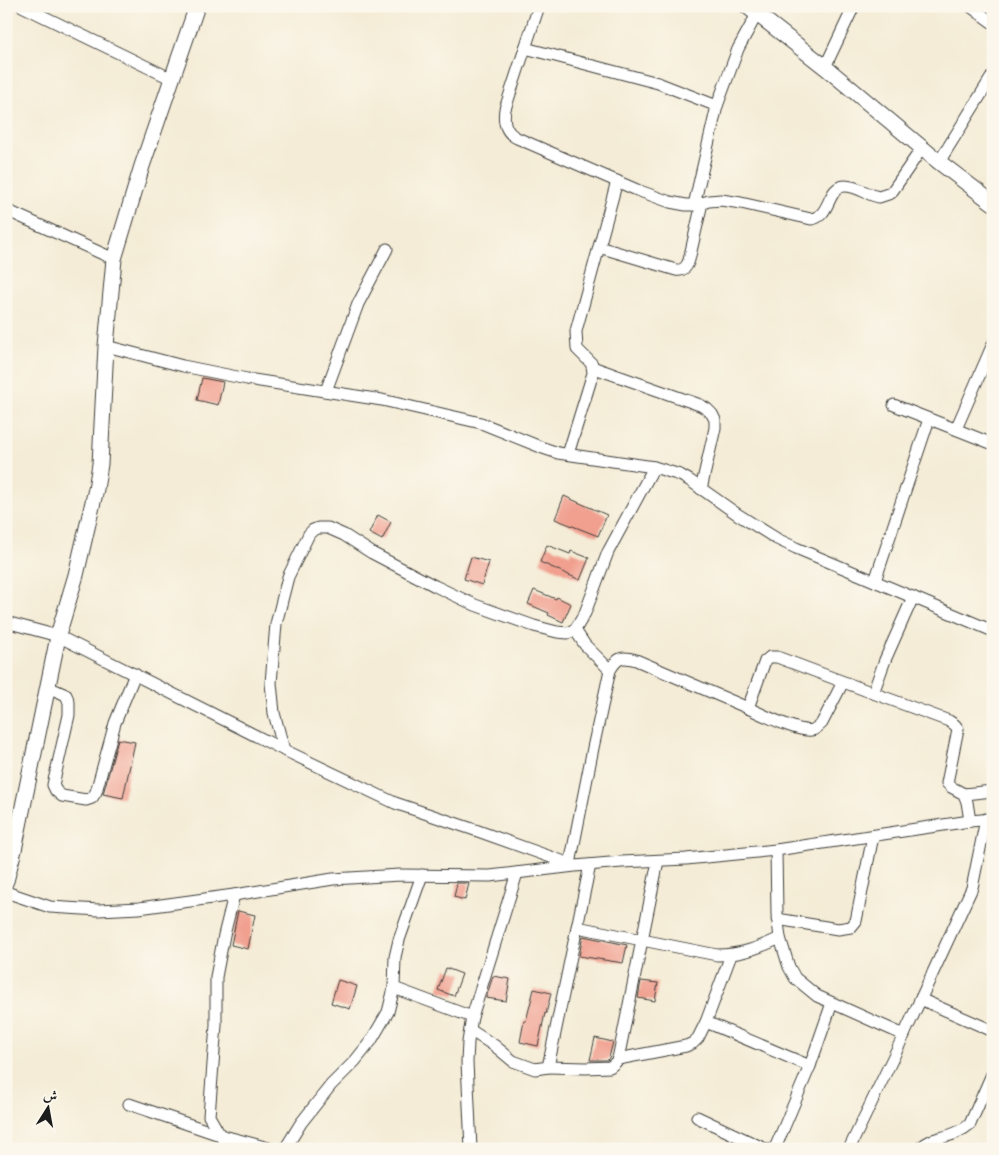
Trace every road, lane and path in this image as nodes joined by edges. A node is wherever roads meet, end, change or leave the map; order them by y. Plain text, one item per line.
1 (22, 6) edge
2 (197, 6) edge
3 (539, 6) edge
4 (854, 6) edge
5 (970, 6) edge
6 (752, 10) edge
7 (993, 24) edge
8 (525, 48) junction
9 (825, 67) junction
10 (993, 75) edge
11 (172, 79) junction
12 (717, 106) junction
13 (922, 148) junction
14 (939, 162) junction
15 (617, 181) junction
16 (993, 203) edge
17 (698, 204) junction
18 (6, 210) edge
19 (599, 247) junction
20 (388, 249) dead end
21 (114, 258) junction
22 (993, 344) edge
23 (106, 346) junction
24 (592, 367) junction
25 (326, 391) junction
26 (894, 406) dead end
27 (929, 419) junction
28 (956, 429) junction
29 (993, 444) edge
30 (568, 454) junction
31 (654, 467) junction
32 (701, 489) junction
33 (875, 581) junction
34 (913, 598) junction
35 (6, 622) edge
36 (575, 630) junction
37 (993, 631) edge
38 (58, 636) junction
39 (610, 670) junction
40 (135, 674) junction
41 (842, 682) junction
42 (48, 687) junction
43 (873, 693) junction
44 (748, 708) junction
45 (284, 750) junction
46 (993, 792) edge
47 (964, 794) junction
48 (989, 819) edge
49 (970, 821) junction
50 (874, 836) junction
51 (776, 850) junction
52 (658, 860) junction
53 (572, 865) junction
54 (590, 865) junction
55 (517, 873) junction
56 (422, 875) junction
57 (6, 881) edge
58 (6, 892) edge
59 (234, 895) junction
60 (777, 919) junction
61 (577, 927) junction
62 (780, 938) junction
63 (641, 940) junction
64 (732, 956) junction
65 (394, 988) junction
66 (920, 999) junction
67 (832, 1003) junction
68 (472, 1017) junction
69 (706, 1022) junction
70 (470, 1030) junction
71 (993, 1030) edge
72 (904, 1035) junction
73 (618, 1059) junction
74 (810, 1066) junction
75 (548, 1067) junction
76 (993, 1072) edge
77 (129, 1104) dead end
78 (697, 1117) dead end
79 (220, 1135) junction
80 (228, 1149) edge
81 (272, 1149) edge
82 (284, 1149) edge
83 (471, 1149) edge
84 (764, 1149) edge
85 (773, 1149) edge
86 (849, 1149) edge
87 (918, 1149) edge

1 - 11 street
2 - 11 street
3 - 8 street
4 - 9 street
5 - 7 street
6 - 9 street
6 - 12 street
8 - 12 street
8 - 15 street
9 - 13 street
10 - 14 street
11 - 21 street
12 - 17 street
13 - 14 street
13 - 17 street
14 - 16 street
15 - 17 street
15 - 19 street
17 - 19 street
18 - 21 street
19 - 24 street
20 - 25 street
21 - 23 street
22 - 28 street
23 - 25 street
23 - 38 street
24 - 30 street
24 - 32 street
25 - 30 street
26 - 27 street
27 - 28 street
27 - 33 street
28 - 29 street
30 - 31 street
31 - 32 street
31 - 36 street
32 - 33 street
33 - 34 street
34 - 37 street
34 - 43 street
35 - 38 street
36 - 39 street
36 - 45 street
38 - 40 street
38 - 42 street
39 - 44 street
39 - 53 street
40 - 42 street
40 - 45 street
41 - 43 street
41 - 44 street
41 - 44 street
42 - 57 street
43 - 47 street
45 - 53 street
46 - 47 street
47 - 49 street
48 - 49 street
48 - 66 street
49 - 50 street
50 - 51 street
50 - 60 street
51 - 52 street
51 - 60 street
52 - 54 street
52 - 63 street
53 - 54 street
53 - 55 street
54 - 61 street
55 - 56 street
55 - 68 street
56 - 59 street
56 - 65 street
58 - 59 street
59 - 79 street
60 - 62 street
61 - 63 street
61 - 75 street
62 - 64 street
62 - 67 street
63 - 64 street
63 - 73 street
64 - 69 street
65 - 68 street
65 - 82 street
66 - 71 street
66 - 72 street
67 - 72 street
67 - 74 street
68 - 70 street
69 - 73 street
69 - 74 street
70 - 75 street
70 - 83 street
72 - 86 street
73 - 75 street
74 - 85 street
76 - 87 street
77 - 79 street
78 - 84 street
79 - 80 street
79 - 81 street

